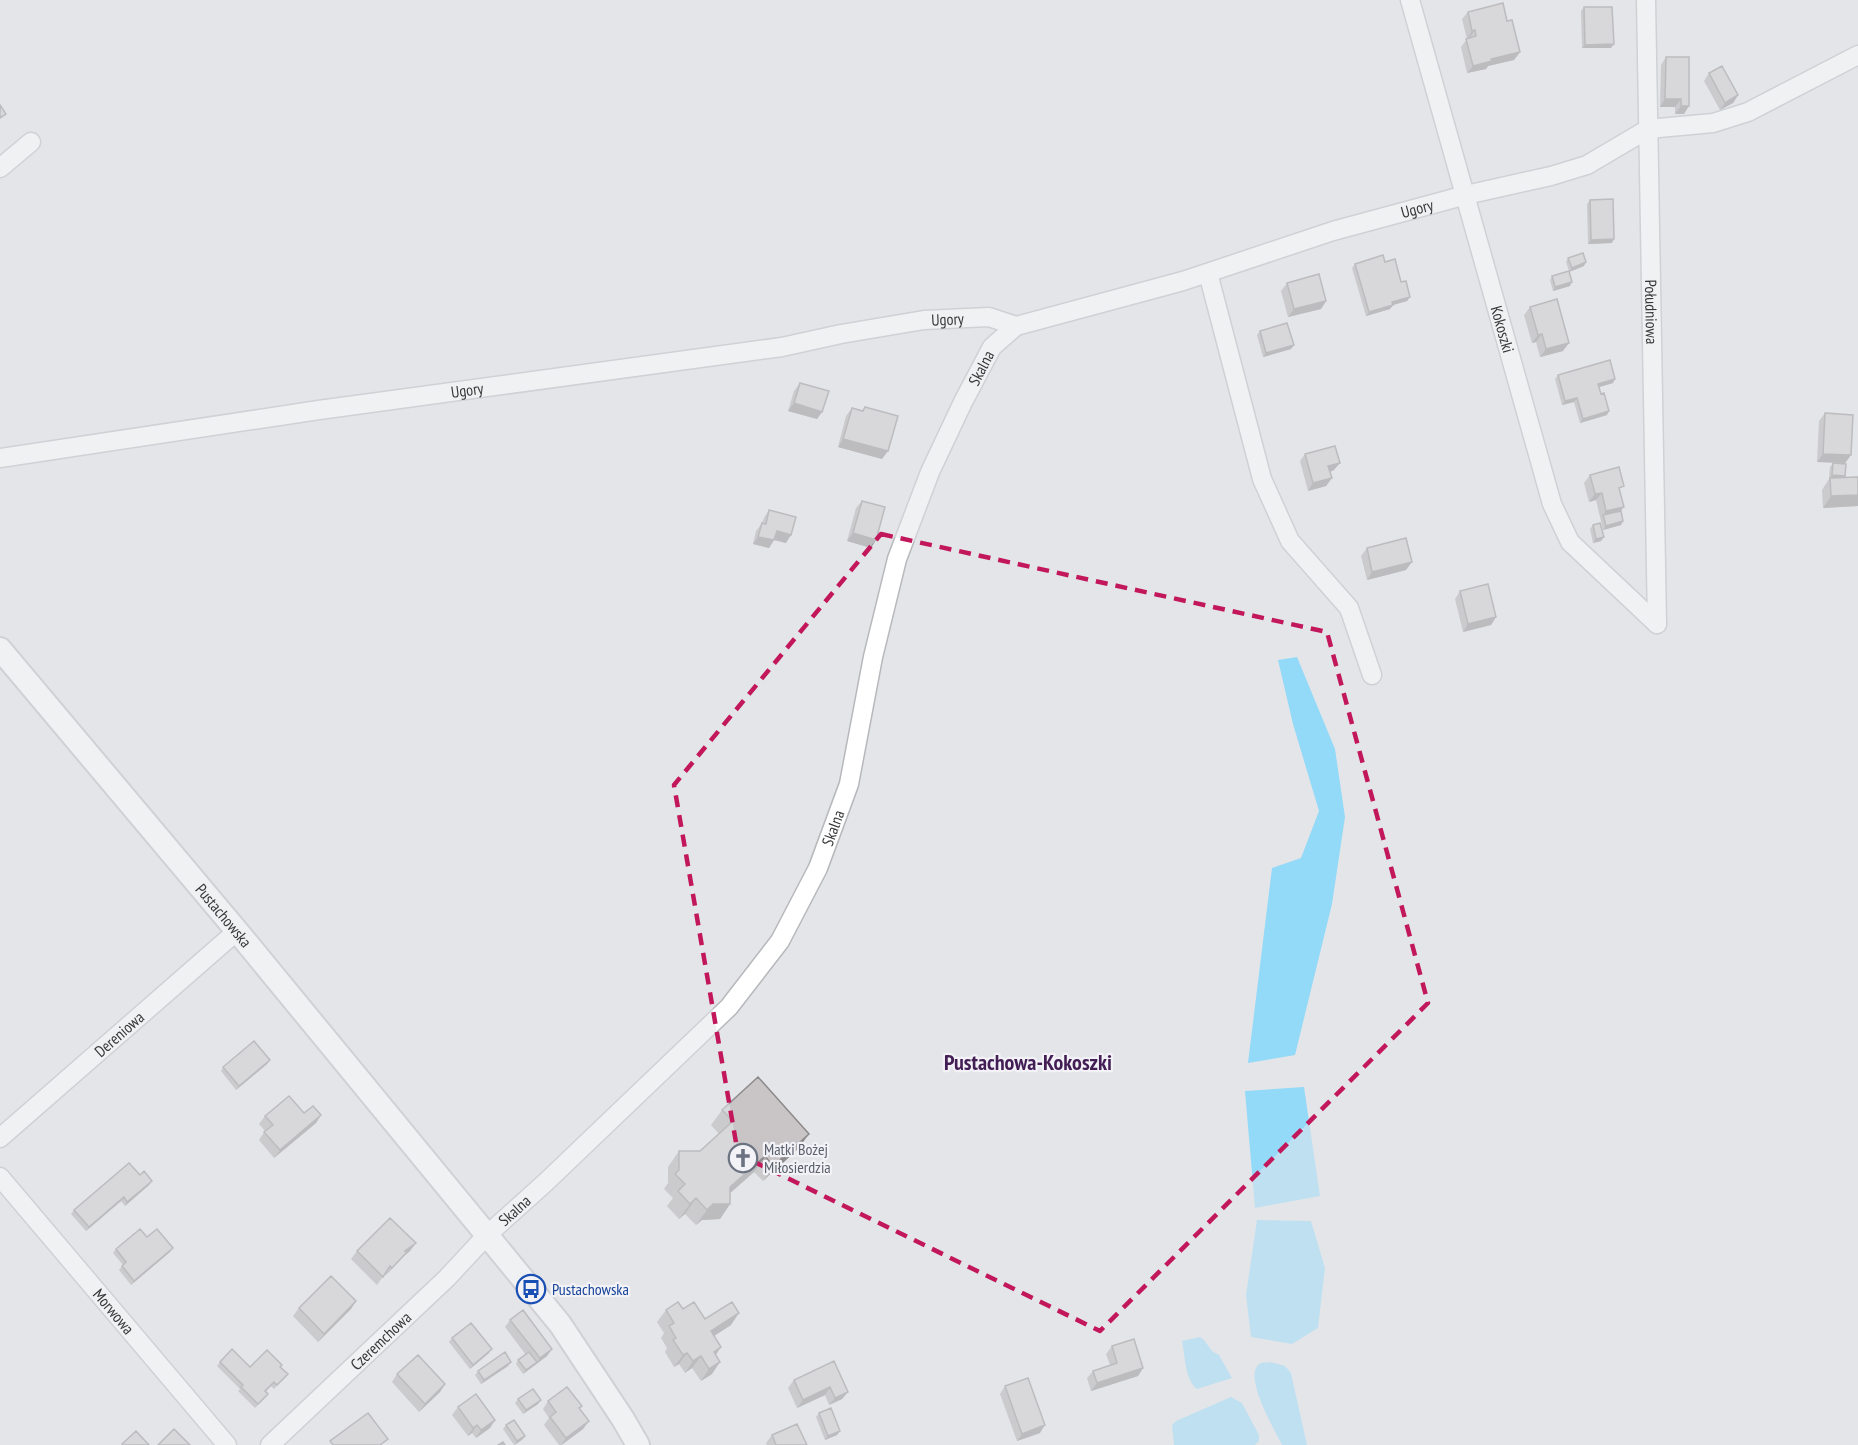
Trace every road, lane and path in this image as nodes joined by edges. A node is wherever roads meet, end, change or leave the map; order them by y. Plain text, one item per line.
1 (1410, 0) edge
2 (1646, 0) edge
3 (1858, 55) edge
4 (1648, 129) junction
5 (31, 142) dead end
6 (0, 168) edge
7 (1466, 195) junction
8 (1208, 273) junction
9 (1016, 326) junction
10 (0, 458) edge
11 (1657, 624) joint
12 (0, 649) edge
13 (1372, 675) dead end
14 (237, 931) junction
15 (0, 1138) edge
16 (0, 1177) edge
17 (487, 1235) junction
18 (227, 1445) edge
19 (270, 1445) edge
20 (638, 1445) edge

1 - 7 street, Kokoszki
2 - 4 street, Południowa
3 - 4 street, Ugory
4 - 7 street, Ugory
4 - 11 street, Południowa
5 - 6 street
7 - 8 street, Ugory
7 - 11 street, Kokoszki
8 - 9 street, Ugory
8 - 13 street
9 - 10 street, Ugory
9 - 17 street, Skalna
12 - 14 street, Pustachowska
14 - 15 street, Dereniowa
14 - 17 street, Pustachowska
16 - 18 street, Morwowa
17 - 19 street, Czeremchowa
17 - 20 street, Pustachowska

